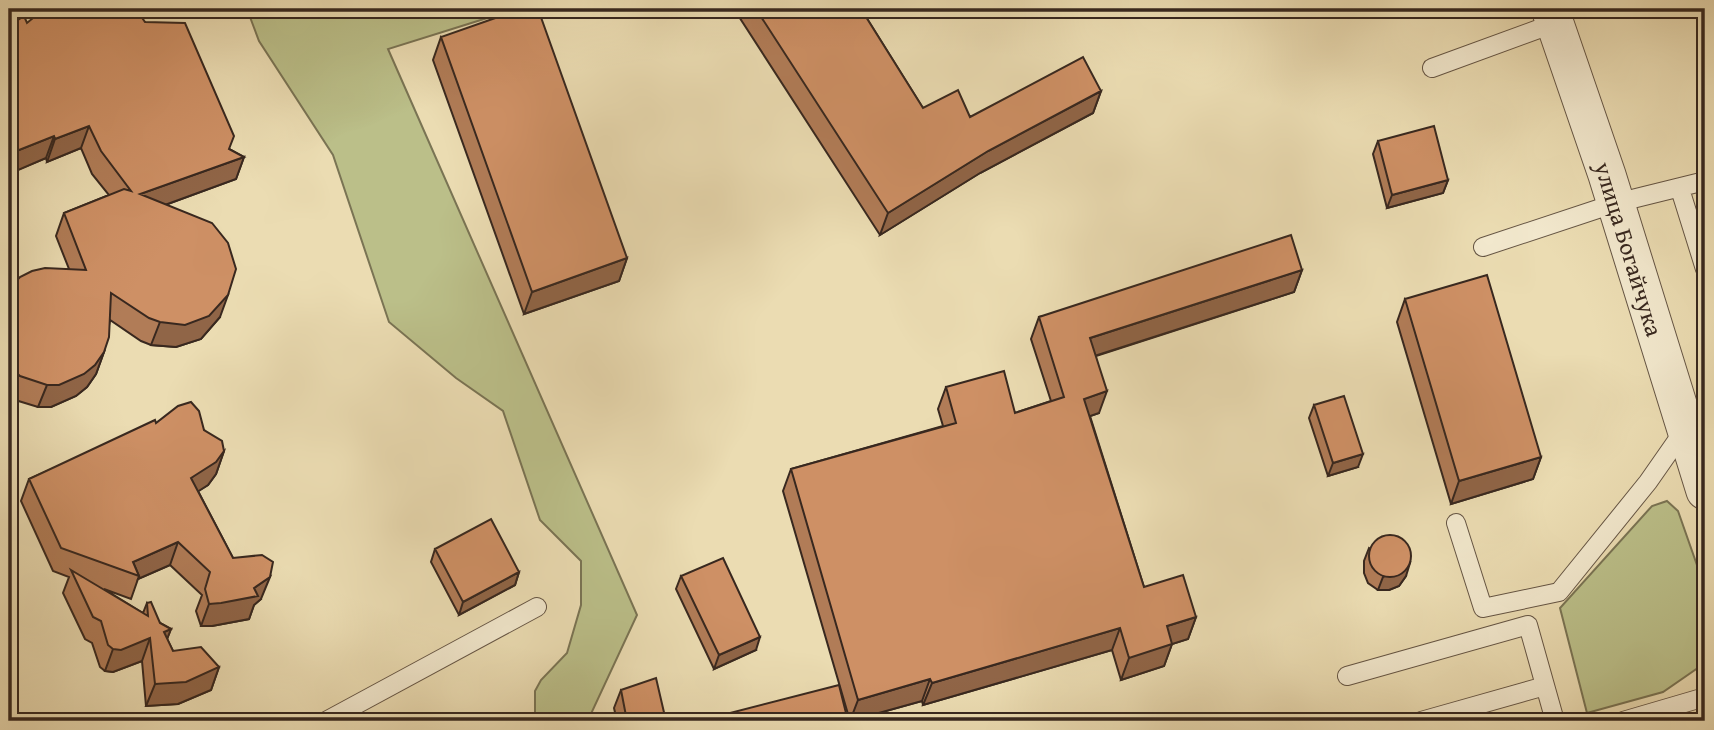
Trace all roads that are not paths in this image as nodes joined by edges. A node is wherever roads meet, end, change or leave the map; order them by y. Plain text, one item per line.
1 (1553, 16) edge
2 (1432, 68) dead end
3 (1705, 181) edge
4 (1680, 189) junction
5 (1616, 203) junction
6 (1483, 247) dead end
7 (1705, 269) edge
8 (1685, 429) junction
9 (1705, 491) edge
10 (1456, 523) dead end
11 (537, 607) dead end
12 (1348, 676) dead end
13 (1545, 685) junction
14 (1705, 697) edge
15 (326, 721) edge
16 (1421, 721) edge
17 (1555, 721) edge
18 (1623, 721) edge

1 - 2 lane
1 - 5 street, улица Богайчука
3 - 4 lane
4 - 5 lane
4 - 7 lane
5 - 6 lane
5 - 8 street, улица Богайчука
8 - 9 street, улица Богайчука
8 - 10 lane
11 - 15 lane
12 - 13 lane
13 - 16 lane
13 - 17 lane
14 - 18 lane

